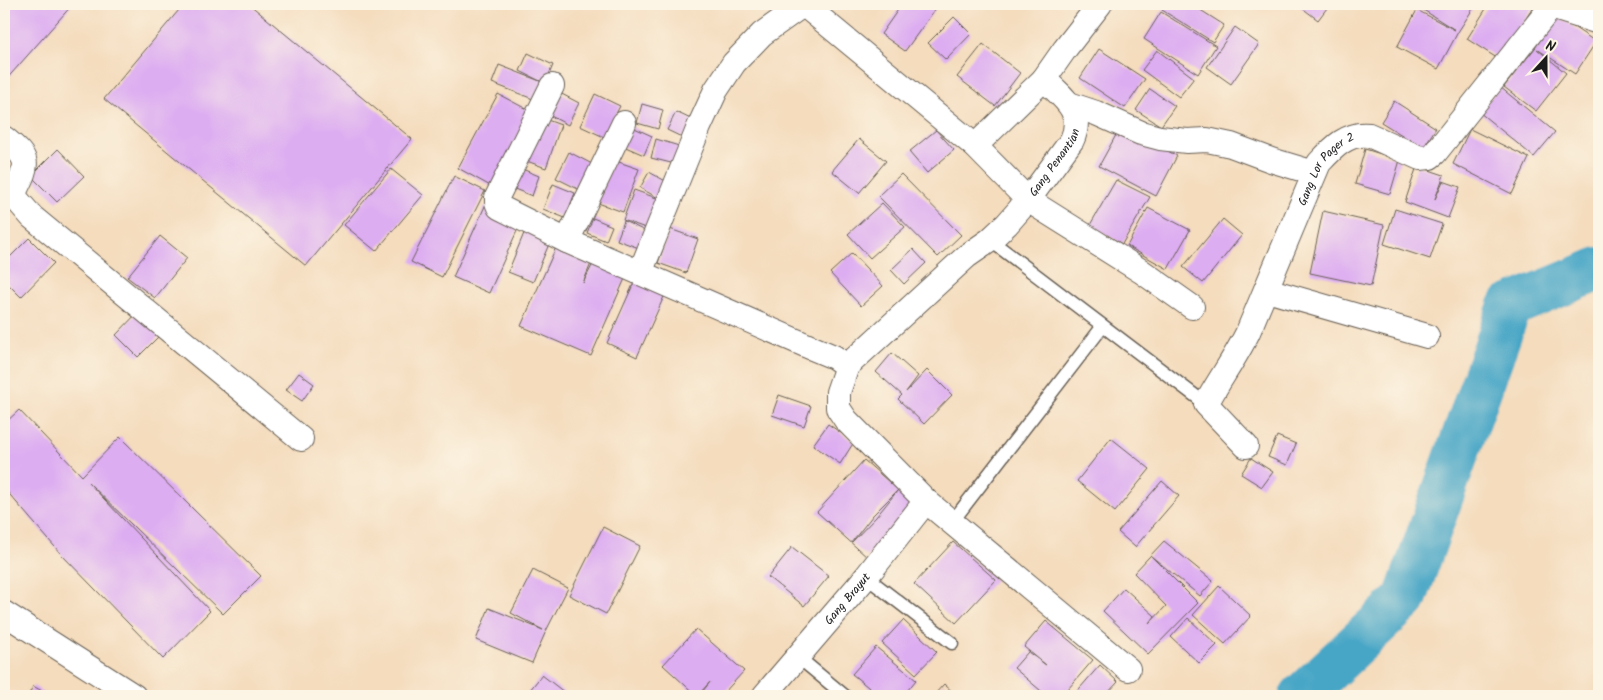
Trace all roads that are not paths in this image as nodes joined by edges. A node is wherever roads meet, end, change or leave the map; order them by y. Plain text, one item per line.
1 (804, 4) edge
2 (1100, 4) edge
3 (1551, 5) edge
4 (1599, 22) edge
5 (1044, 79) junction
6 (552, 86) dead end
7 (1072, 105) junction
8 (624, 123) dead end
9 (4, 138) edge
10 (975, 146) junction
11 (1314, 173) junction
12 (1028, 200) junction
13 (990, 240) junction
14 (567, 241) junction
15 (640, 273) junction
16 (1267, 290) junction
17 (1192, 307) dead end
18 (1103, 326) junction
19 (1427, 336) dead end
20 (847, 366) junction
21 (1206, 404) junction
22 (301, 439) dead end
23 (1246, 446) dead end
24 (926, 501) junction
25 (952, 522) junction
26 (866, 577) junction
27 (4, 612) edge
28 (952, 643) dead end
29 (798, 657) junction
30 (1128, 669) dead end
31 (134, 696) edge
32 (764, 696) edge
33 (845, 696) edge

1 - 10 street
1 - 15 street
2 - 5 street
3 - 4 street
3 - 11 street, Gang Lor Pager 2
5 - 7 street, Gang Penantian
5 - 10 street
6 - 14 street
7 - 11 street
7 - 12 street, Gang Penantian
8 - 14 street
9 - 22 street
10 - 12 street
11 - 16 street, Gang Lor Pager 2
12 - 13 street, Gang Penantian
12 - 17 street
13 - 18 lane
13 - 20 street, Gang Penantian
14 - 15 street
15 - 20 street
16 - 19 street
16 - 21 street, Gang Lor Pager 2
18 - 21 lane
18 - 25 lane
20 - 24 street
21 - 23 street
24 - 25 street
24 - 26 street, Gang Brayut
25 - 30 street
26 - 28 lane
26 - 29 street, Gang Brayut
27 - 31 street
29 - 32 street, Gang Brayut
29 - 33 lane

